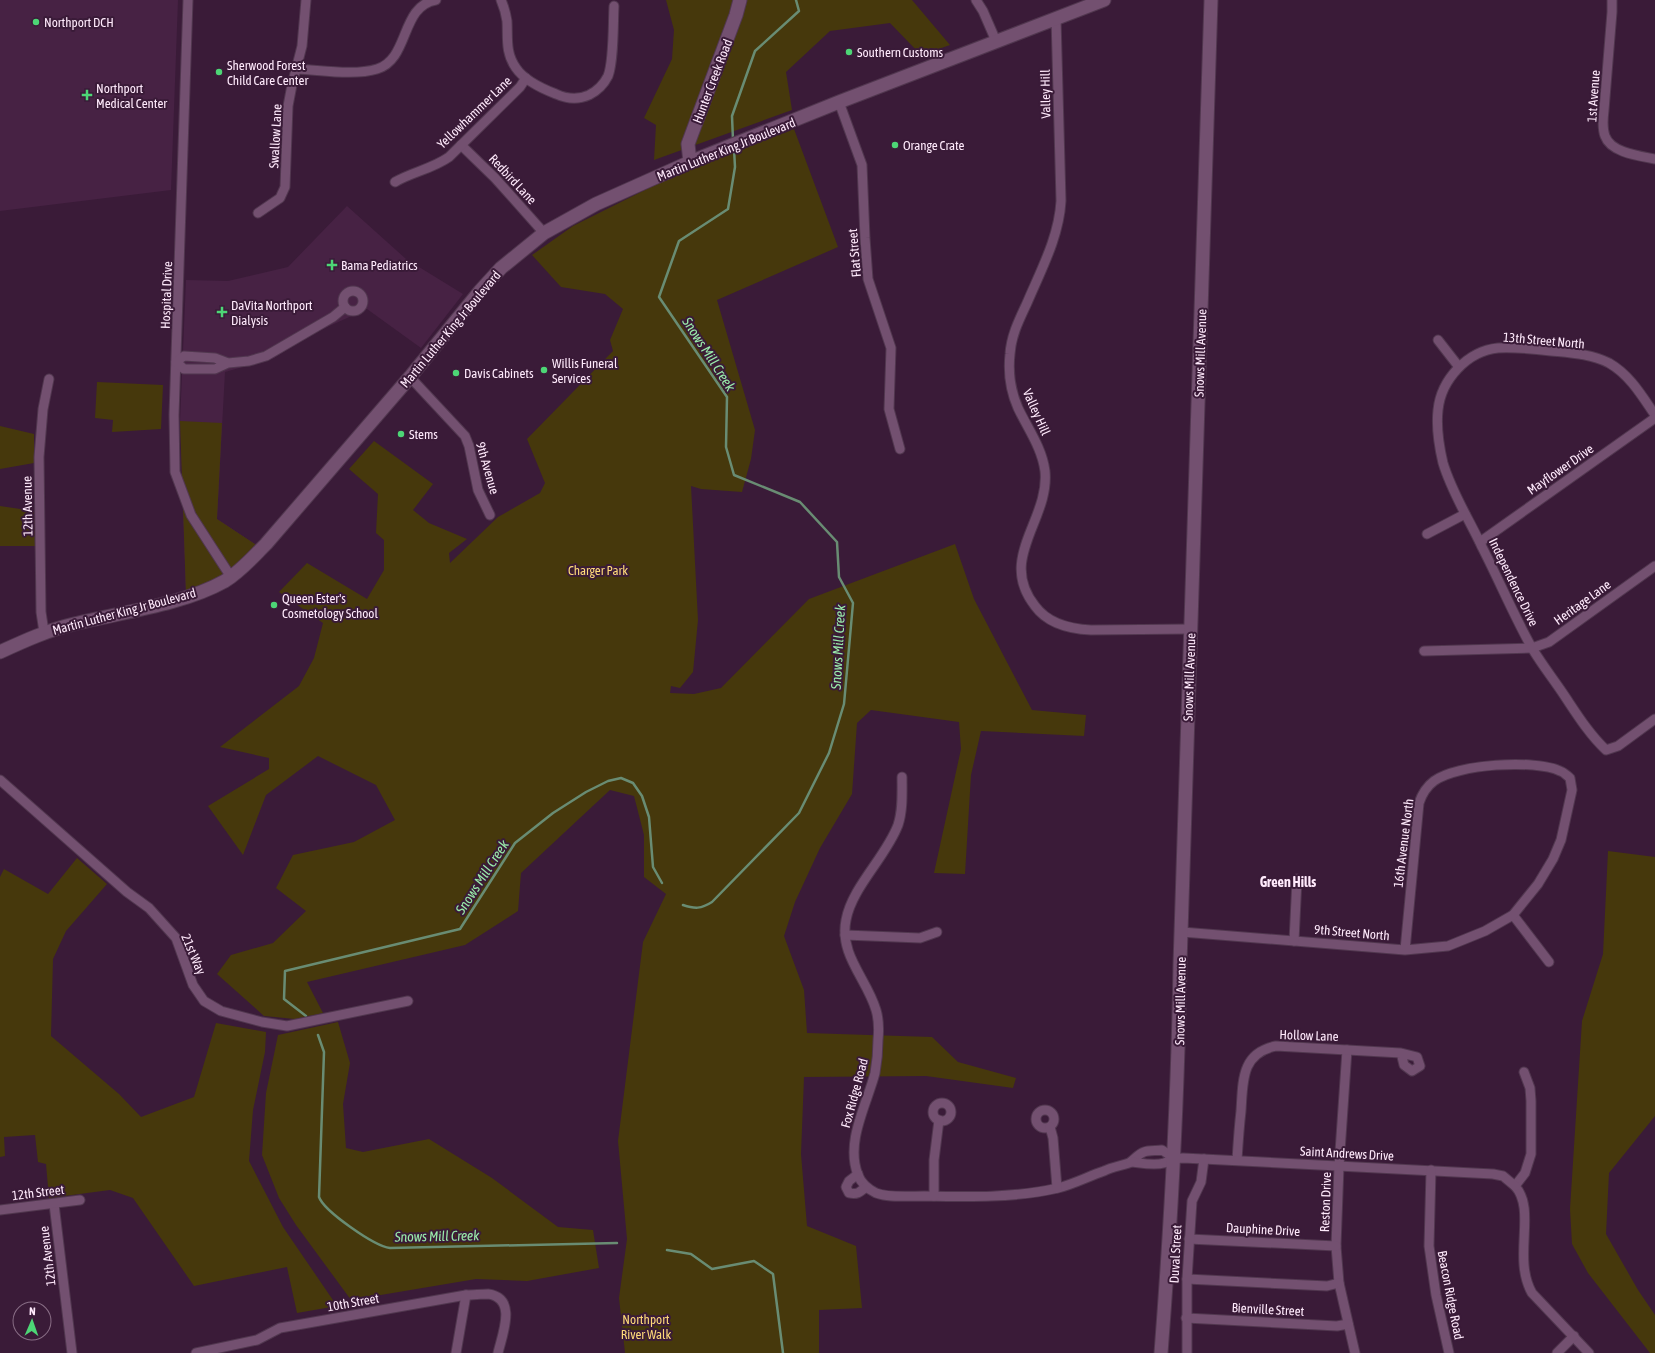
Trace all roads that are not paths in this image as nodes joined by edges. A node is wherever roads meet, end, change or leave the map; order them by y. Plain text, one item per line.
1 (188, 0) edge
2 (306, 0) edge
3 (436, 0) edge
4 (501, 0) edge
5 (740, 0) edge
6 (976, 0) edge
7 (1104, 0) edge
8 (1211, 0) edge
9 (1612, 0) edge
10 (614, 6) dead end
11 (1056, 18) junction
12 (996, 41) junction
13 (297, 69) junction
14 (526, 78) junction
15 (839, 102) junction
16 (688, 144) junction
17 (461, 145) junction
18 (1655, 159) edge
19 (690, 162) junction
20 (663, 174) junction
21 (395, 182) dead end
22 (258, 213) dead end
23 (544, 233) junction
24 (345, 307) dead end
25 (1438, 340) dead end
26 (176, 362) junction
27 (1459, 367) junction
28 (410, 377) junction
29 (50, 379) dead end
30 (1438, 409) joint
31 (1655, 415) edge
32 (1655, 418) edge
33 (900, 449) dead end
34 (1465, 514) junction
35 (490, 515) dead end
36 (1427, 534) dead end
37 (1480, 542) junction
38 (1655, 566) edge
39 (231, 577) junction
40 (1191, 629) junction
41 (44, 632) junction
42 (1532, 648) junction
43 (1424, 651) dead end
44 (0, 652) edge
45 (1655, 719) edge
46 (902, 777) dead end
47 (0, 780) edge
48 (1297, 879) dead end
49 (1513, 915) junction
50 (937, 932) dead end
51 (1182, 932) junction
52 (845, 935) junction
53 (1294, 941) junction
54 (1405, 950) junction
55 (1549, 962) dead end
56 (408, 1001) dead end
57 (1347, 1050) junction
58 (1400, 1053) dead end
59 (1524, 1072) dead end
60 (939, 1120) dead end
61 (1050, 1127) dead end
62 (1174, 1158) junction
63 (1204, 1159) junction
64 (1237, 1160) junction
65 (1131, 1162) junction
66 (1339, 1166) junction
67 (1431, 1170) junction
68 (858, 1174) junction
69 (1516, 1186) junction
70 (866, 1187) junction
71 (1057, 1188) junction
72 (934, 1196) junction
73 (80, 1200) dead end
74 (54, 1204) junction
75 (0, 1210) edge
76 (1189, 1239) junction
77 (1336, 1246) junction
78 (1187, 1279) junction
79 (1339, 1283) junction
80 (466, 1295) junction
81 (1186, 1318) junction
82 (1348, 1324) junction
83 (1574, 1336) junction
84 (210, 1352) edge
85 (72, 1353) edge
86 (196, 1353) edge
87 (456, 1353) edge
88 (498, 1353) edge
89 (1161, 1353) edge
90 (1186, 1353) edge
91 (1355, 1353) edge
92 (1449, 1353) edge
93 (1557, 1353) edge
94 (1589, 1353) edge

1 - 26 street, Hospital Drive
2 - 13 street, Swallow Lane
3 - 13 street
4 - 14 street
5 - 16 main road, Hunter Creek Road
6 - 12 street
7 - 11 main road, Martin Luther King Jr Boulevard
8 - 40 main road, Snows Mill Avenue
9 - 18 street, 1st Avenue
10 - 14 street
11 - 12 main road, Martin Luther King Jr Boulevard
11 - 40 street, Valley Hill
12 - 15 main road, Martin Luther King Jr Boulevard
13 - 22 street, Swallow Lane
14 - 17 street, Yellowhammer Lane
15 - 19 main road, Martin Luther King Jr Boulevard
15 - 33 street, Flat Street
16 - 19 main road, Hunter Creek Road
16 - 20 main road
17 - 21 street, Yellowhammer Lane
17 - 23 street, Redbird Lane
19 - 20 main road, Martin Luther King Jr Boulevard
20 - 23 main road, Martin Luther King Jr Boulevard
23 - 28 main road, Martin Luther King Jr Boulevard
24 - 26 street
25 - 27 street
26 - 39 street, Hospital Drive
27 - 30 street, 13th Street North
27 - 31 street, 13th Street North
28 - 35 street, 9th Avenue
28 - 39 main road, Martin Luther King Jr Boulevard
29 - 41 street, 12th Avenue
30 - 34 street, Independence Drive
32 - 37 street, Mayflower Drive
34 - 36 street
34 - 37 street, Independence Drive
37 - 42 street, Independence Drive
38 - 42 street, Heritage Lane
39 - 41 main road, Martin Luther King Jr Boulevard
40 - 51 main road, Snows Mill Avenue
41 - 44 main road, Martin Luther King Jr Boulevard
42 - 43 street, Heritage Lane
42 - 45 street, Independence Drive
46 - 52 street, Fox Ridge Road
47 - 56 street, 21st Way
48 - 53 street
49 - 54 street, 9th Street North
49 - 54 street, 16th Avenue North
49 - 55 street
50 - 52 street
51 - 53 street, 9th Street North
51 - 62 main road, Snows Mill Avenue
52 - 68 street, Fox Ridge Road
53 - 54 street, 9th Street North
57 - 58 street, Hollow Lane
57 - 64 street, Hollow Lane
57 - 66 street, Reston Drive
59 - 69 street
60 - 72 street
61 - 71 street
62 - 63 street, Saint Andrews Drive
62 - 65 street
62 - 65 street
62 - 89 main road, Snows Mill Avenue
63 - 64 street, Saint Andrews Drive
63 - 76 street, Duval Street
64 - 66 street, Saint Andrews Drive
65 - 71 street
66 - 67 street, Saint Andrews Drive
66 - 77 street, Reston Drive
67 - 69 street, Saint Andrews Drive
67 - 92 street, Beacon Ridge Road
68 - 70 street, Fox Ridge Road
68 - 70 street
69 - 83 street
70 - 72 street
71 - 72 street
73 - 74 street, 12th Street
74 - 75 street, 12th Street
74 - 85 street, 12th Avenue
76 - 77 street, Dauphine Drive
76 - 78 street, Duval Street
77 - 79 street, Reston Drive
78 - 79 street
78 - 81 street, Duval Street
79 - 82 street, Reston Drive
80 - 84 street, 10th Street
80 - 87 street
80 - 88 street, 10th Street
81 - 82 street, Bienville Street
81 - 90 street, Duval Street
82 - 91 street, Reston Drive
83 - 93 street
83 - 94 street
84 - 86 street, 10th Street

